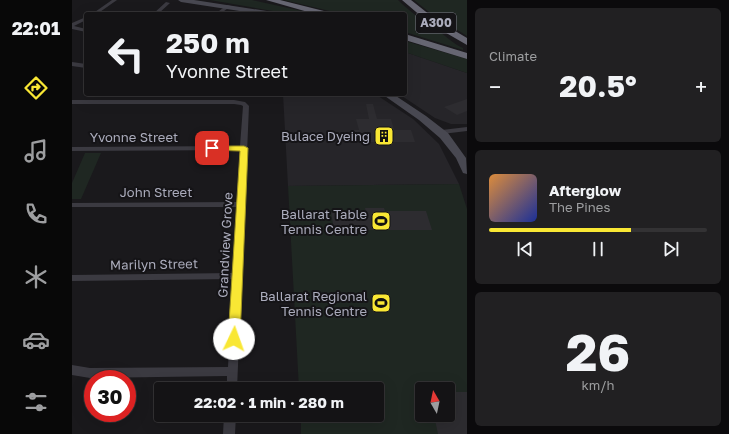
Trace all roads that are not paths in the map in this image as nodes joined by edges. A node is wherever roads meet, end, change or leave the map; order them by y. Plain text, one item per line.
1 (115, 0) edge
2 (181, 0) edge
3 (270, 0) edge
4 (406, 0) edge
5 (168, 3) dead end
6 (229, 6) junction
7 (97, 12) edge
8 (157, 12) edge
9 (219, 12) edge
10 (262, 12) edge
11 (317, 12) edge
12 (84, 19) edge
13 (72, 26) edge
14 (84, 30) edge
15 (407, 38) edge
16 (467, 42) edge
17 (467, 55) edge
18 (72, 64) edge
19 (84, 66) edge
20 (390, 96) edge
21 (72, 102) edge
22 (467, 130) edge
23 (442, 132) junction
24 (244, 148) junction
25 (72, 149) edge
26 (467, 171) edge
27 (241, 204) junction
28 (72, 205) edge
29 (237, 276) junction
30 (72, 278) edge
31 (72, 370) edge
32 (233, 370) junction
33 (232, 382) edge
34 (230, 422) edge
35 (229, 434) edge

1 - 7 street
2 - 6 street
3 - 11 highway
4 - 16 highway, A300
5 - 8 street
6 - 9 street
6 - 10 street
12 - 13 street
13 - 14 street
15 - 17 highway
18 - 19 street
20 - 23 street
21 - 24 street, Grandview Grove
22 - 23 street
23 - 26 street
24 - 25 street, Yvonne Street
24 - 27 street, Grandview Grove
27 - 28 street, John Street
27 - 29 street, Grandview Grove
29 - 30 street, Marilyn Street
29 - 32 street, Grandview Grove
31 - 32 street
32 - 33 street, Grandview Grove
34 - 35 street

